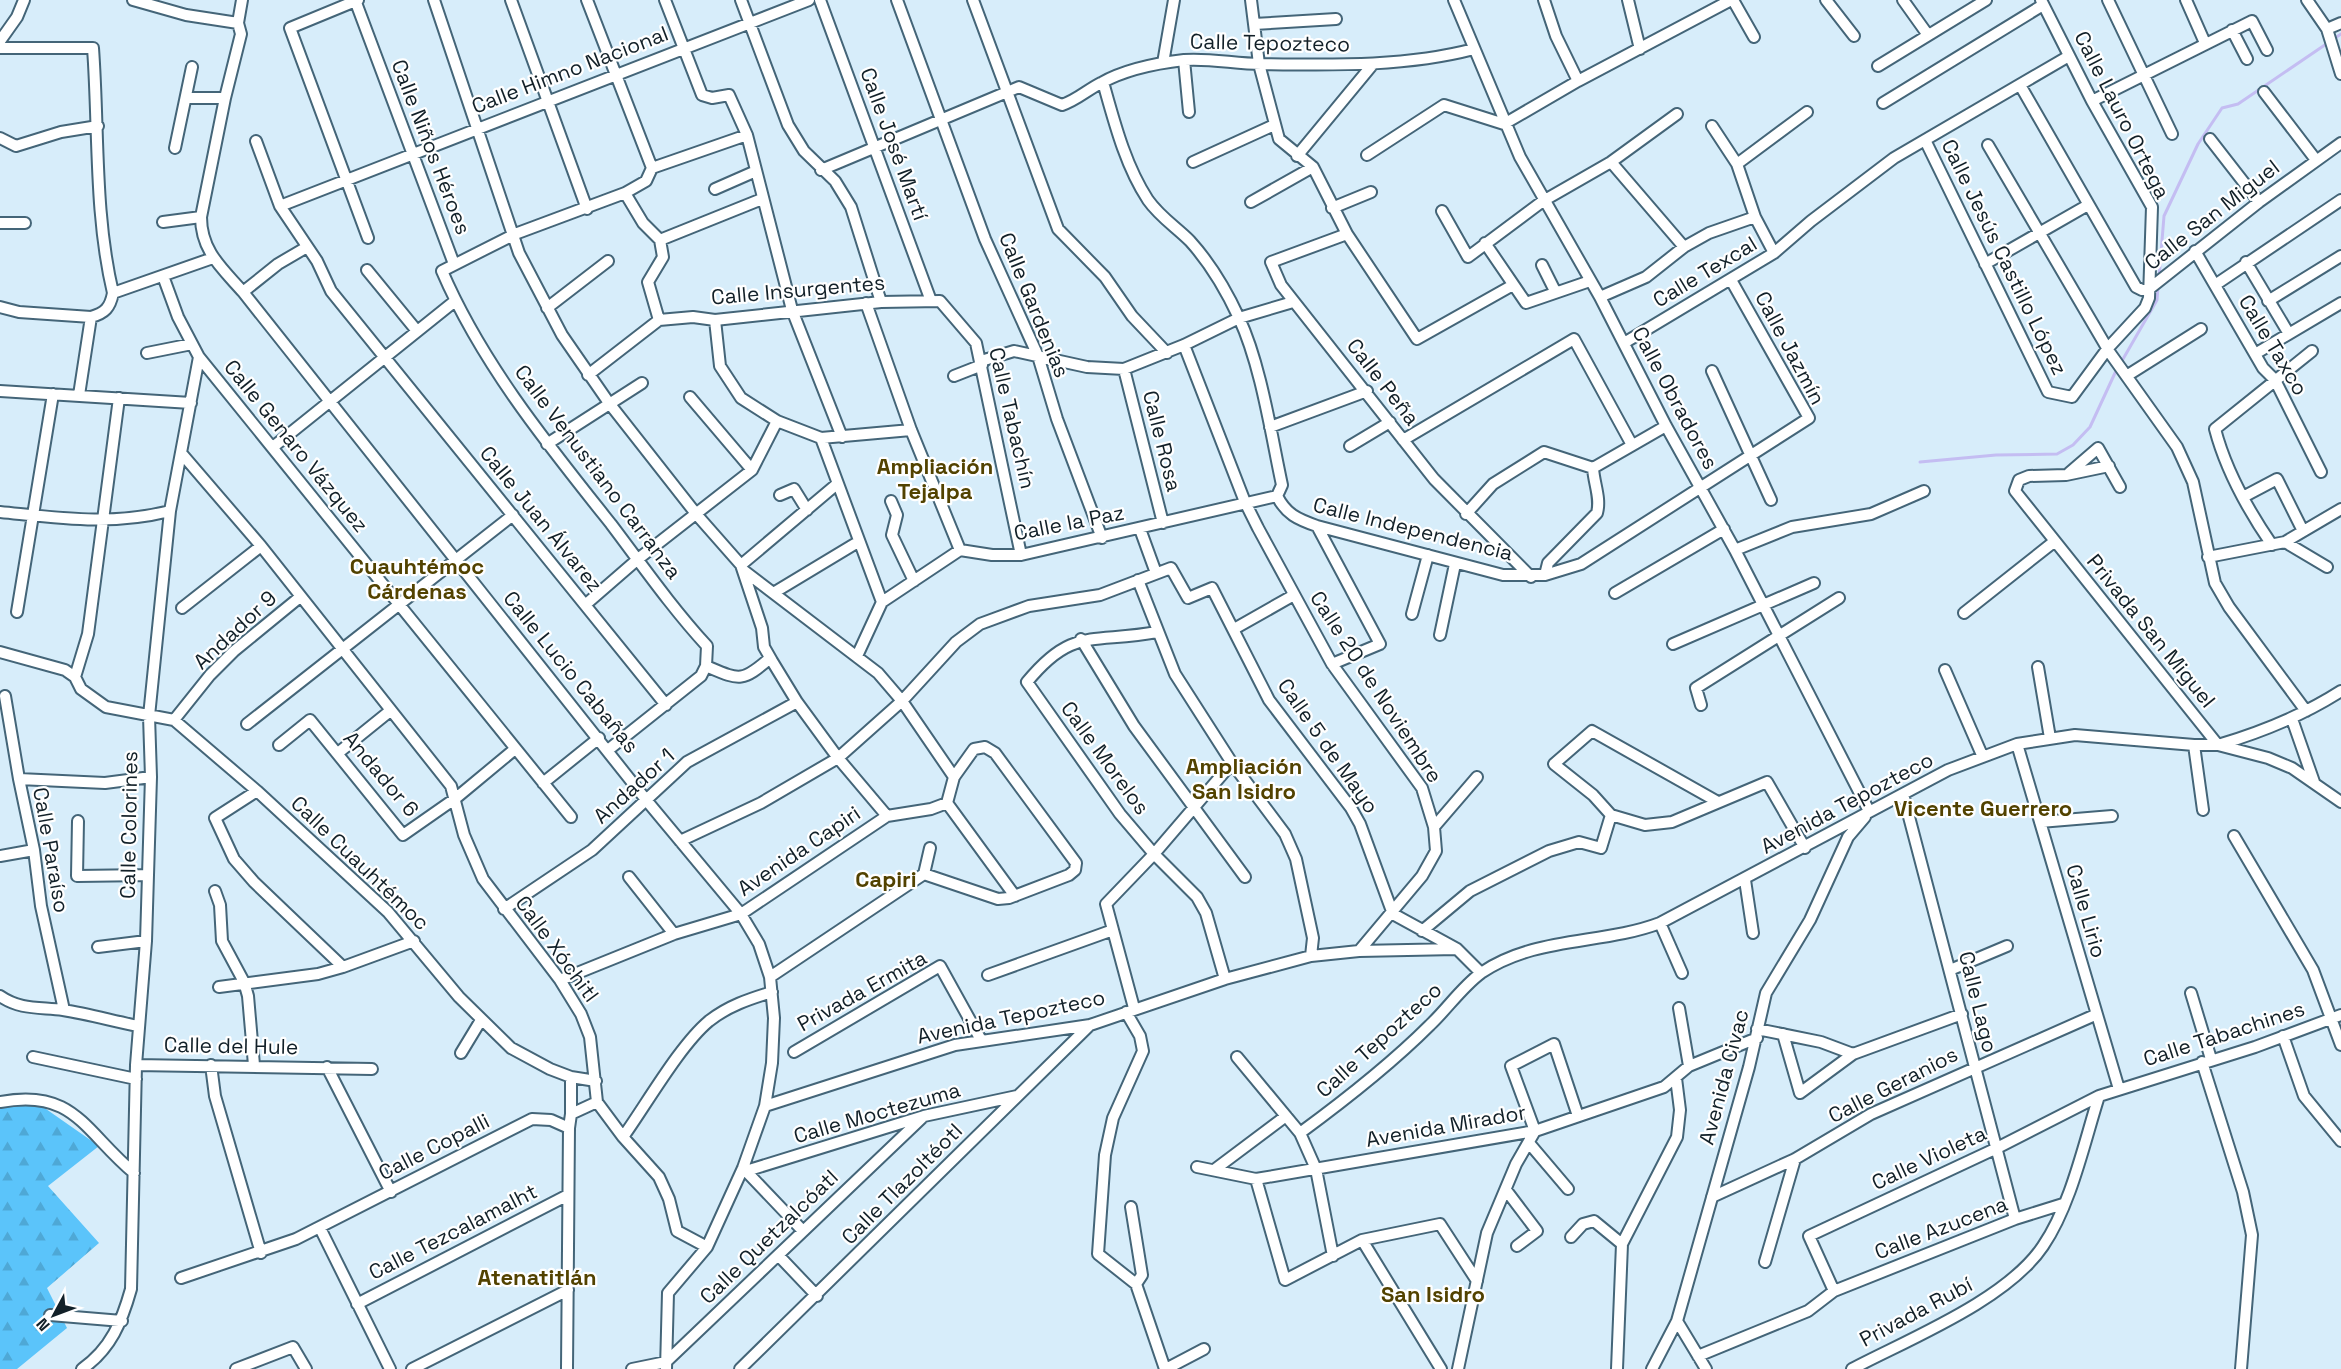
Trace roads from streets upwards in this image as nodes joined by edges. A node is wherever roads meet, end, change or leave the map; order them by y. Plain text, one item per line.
1 (24, 0) edge
2 (133, 0) edge
3 (242, 0) edge
4 (356, 0) edge
5 (434, 0) edge
6 (512, 0) edge
7 (587, 0) edge
8 (665, 0) edge
9 (741, 0) edge
10 (809, 0) edge
11 (819, 0) edge
12 (897, 0) edge
13 (973, 0) edge
14 (1174, 0) edge
15 (1251, 0) edge
16 (1454, 0) edge
17 (1544, 0) edge
18 (1628, 0) edge
19 (1732, 0) edge
20 (1826, 0) edge
21 (1903, 0) edge
22 (1986, 0) edge
23 (2108, 0) edge
24 (2186, 0) edge
25 (2307, 0) edge
26 (2042, 2) edge
27 (1336, 19) dead end
28 (749, 22) junction
29 (2341, 22) edge
30 (238, 23) junction
31 (1254, 24) junction
32 (2232, 30) junction
33 (2327, 30) junction
34 (1928, 35) junction
35 (1854, 36) dead end
36 (1754, 37) dead end
37 (0, 41) edge
38 (2205, 43) junction
39 (0, 48) edge
40 (681, 48) junction
41 (1474, 49) junction
42 (1640, 49) junction
43 (2267, 50) dead end
44 (2069, 56) junction
45 (2247, 59) dead end
46 (1184, 60) junction
47 (1163, 63) junction
48 (1259, 64) junction
49 (1373, 64) junction
50 (1878, 66) dead end
51 (192, 67) dead end
52 (614, 74) junction
53 (2142, 74) junction
54 (2341, 74) edge
55 (1578, 81) junction
56 (1102, 82) junction
57 (2020, 85) junction
58 (1006, 92) junction
59 (2264, 92) dead end
60 (186, 98) junction
61 (225, 98) junction
62 (547, 100) junction
63 (2092, 101) junction
64 (1883, 103) dead end
65 (1189, 112) dead end
66 (1807, 112) dead end
67 (1677, 114) dead end
68 (941, 121) junction
69 (1504, 124) junction
70 (1274, 125) junction
71 (98, 126) junction
72 (1712, 126) dead end
73 (479, 127) junction
74 (2172, 134) dead end
75 (747, 135) junction
76 (0, 138) edge
77 (2210, 139) dead end
78 (1925, 140) junction
79 (256, 141) dead end
80 (2341, 143) edge
81 (1988, 145) dead end
82 (874, 146) junction
83 (175, 148) dead end
84 (412, 154) junction
85 (1367, 155) dead end
86 (1297, 156) junction
87 (2316, 160) junction
88 (1193, 162) dead end
89 (1611, 162) junction
90 (1737, 164) junction
91 (1313, 167) junction
92 (651, 168) junction
93 (821, 170) junction
94 (756, 171) junction
95 (346, 179) junction
96 (715, 189) dead end
97 (1371, 192) dead end
98 (625, 193) junction
99 (762, 199) junction
100 (2341, 200) edge
101 (1543, 201) junction
102 (1251, 202) dead end
103 (2259, 202) junction
104 (2088, 205) junction
105 (280, 206) junction
106 (1332, 208) junction
107 (586, 209) junction
108 (1442, 211) dead end
109 (201, 217) junction
110 (1755, 217) junction
111 (163, 222) dead end
112 (0, 223) edge
113 (25, 223) dead end
114 (2040, 233) junction
115 (515, 234) junction
116 (1347, 234) junction
117 (368, 238) dead end
118 (660, 240) junction
119 (1485, 243) junction
120 (307, 247) junction
121 (1684, 247) junction
122 (2195, 250) junction
123 (1774, 254) junction
124 (2341, 256) edge
125 (213, 258) junction
126 (608, 261) dead end
127 (2246, 262) junction
128 (453, 264) junction
129 (1985, 264) junction
130 (1542, 266) dead end
131 (367, 270) dead end
132 (164, 276) junction
133 (1590, 280) junction
134 (1731, 280) junction
135 (1513, 285) junction
136 (2215, 285) junction
137 (2152, 286) junction
138 (1555, 291) junction
139 (243, 292) junction
140 (113, 293) junction
141 (1600, 297) junction
142 (455, 301) junction
143 (935, 301) junction
144 (2268, 301) junction
145 (881, 302) junction
146 (1293, 302) junction
147 (866, 303) junction
148 (2341, 303) edge
149 (0, 307) edge
150 (547, 308) junction
151 (792, 310) junction
152 (91, 317) junction
153 (1239, 318) junction
154 (659, 320) junction
155 (715, 320) junction
156 (2202, 329) dead end
157 (417, 331) junction
158 (2294, 332) junction
159 (1624, 343) junction
160 (192, 344) junction
161 (1184, 345) junction
162 (2109, 351) junction
163 (2312, 351) dead end
164 (147, 353) dead end
165 (1167, 353) junction
166 (2255, 354) junction
167 (1038, 356) junction
168 (199, 357) junction
169 (385, 357) junction
170 (982, 363) junction
171 (1124, 369) junction
172 (1712, 371) dead end
173 (2125, 372) junction
174 (588, 375) junction
175 (954, 376) dead end
176 (2275, 380) junction
177 (642, 383) dead end
178 (0, 391) edge
179 (1367, 391) junction
180 (2048, 392) joint
181 (53, 394) junction
182 (79, 395) junction
183 (119, 398) junction
184 (690, 398) dead end
185 (328, 402) junction
186 (191, 403) junction
187 (609, 403) junction
188 (777, 421) junction
189 (1390, 422) junction
190 (1666, 426) junction
191 (1270, 427) junction
192 (911, 430) junction
193 (842, 437) junction
194 (821, 438) junction
195 (1403, 440) junction
196 (548, 444) junction
197 (1632, 445) junction
198 (1350, 446) dead end
199 (273, 447) junction
200 (182, 454) junction
201 (1752, 456) junction
202 (2109, 466) junction
203 (1593, 468) junction
204 (752, 470) junction
205 (2321, 472) dead end
206 (2066, 475) junction
207 (837, 484) junction
208 (2120, 487) dead end
209 (1701, 488) junction
210 (1924, 491) dead end
211 (780, 495) dead end
212 (1277, 496) junction
213 (2243, 497) junction
214 (1772, 500) dead end
215 (891, 501) dead end
216 (1245, 502) junction
217 (2341, 509) edge
218 (807, 510) junction
219 (170, 511) junction
220 (0, 512) edge
221 (33, 513) junction
222 (1466, 514) junction
223 (513, 515) junction
224 (697, 515) junction
225 (101, 522) junction
226 (1163, 523) junction
227 (1721, 524) junction
228 (1317, 526) junction
229 (1140, 529) junction
230 (2303, 531) junction
231 (1102, 538) junction
232 (2055, 541) junction
233 (858, 542) junction
234 (2285, 542) junction
235 (2272, 545) junction
236 (261, 546) junction
237 (960, 550) junction
238 (1735, 550) junction
239 (1022, 555) junction
240 (1428, 555) junction
241 (2208, 557) junction
242 (638, 559) junction
243 (455, 560) junction
244 (1455, 564) junction
245 (742, 567) junction
246 (2327, 567) dead end
247 (1156, 573) junction
248 (1545, 575) junction
249 (1531, 577) junction
250 (914, 580) junction
251 (1138, 580) junction
252 (1814, 583) dead end
253 (775, 592) junction
254 (1615, 593) dead end
255 (1294, 595) junction
256 (300, 597) junction
257 (1839, 598) dead end
258 (882, 602) junction
259 (399, 604) junction
260 (585, 605) junction
261 (1763, 605) junction
262 (182, 608) dead end
263 (17, 612) dead end
264 (1964, 613) dead end
265 (1412, 614) dead end
266 (1234, 629) junction
267 (1157, 632) junction
268 (1440, 635) dead end
269 (1779, 636) junction
270 (1081, 639) junction
271 (1673, 644) dead end
272 (342, 648) junction
273 (0, 652) edge
274 (857, 656) junction
275 (770, 658) junction
276 (1332, 664) junction
277 (706, 666) junction
278 (2038, 667) dead end
279 (1945, 670) dead end
280 (75, 677) junction
281 (2341, 691) edge
282 (5, 696) dead end
283 (902, 701) junction
284 (797, 702) junction
285 (666, 705) junction
286 (1701, 705) dead end
287 (390, 711) junction
288 (2306, 711) junction
289 (149, 716) junction
290 (2292, 719) junction
291 (174, 720) junction
292 (247, 724) dead end
293 (5, 729) edge
294 (599, 738) junction
295 (2050, 738) junction
296 (2017, 744) junction
297 (279, 745) dead end
298 (2194, 745) junction
299 (2218, 745) junction
300 (515, 749) junction
301 (608, 750) junction
302 (338, 753) junction
303 (1982, 755) junction
304 (838, 758) junction
305 (1232, 763) junction
306 (151, 777) junction
307 (954, 777) junction
308 (1477, 777) dead end
309 (19, 779) junction
310 (2314, 782) junction
311 (543, 783) junction
312 (257, 790) junction
313 (1903, 794) junction
314 (456, 798) junction
315 (647, 801) junction
316 (1718, 802) junction
317 (2341, 802) edge
318 (946, 804) junction
319 (1194, 809) junction
320 (2203, 810) dead end
321 (1869, 811) junction
322 (1611, 815) junction
323 (887, 816) junction
324 (2112, 816) dead end
325 (572, 817) dead end
326 (78, 820) dead end
327 (2040, 822) junction
328 (1434, 827) junction
329 (2234, 836) dead end
330 (680, 841) junction
331 (930, 848) dead end
332 (1804, 848) junction
333 (34, 850) junction
334 (1154, 854) junction
335 (0, 856) edge
336 (924, 874) junction
337 (148, 875) junction
338 (629, 877) dead end
339 (1245, 878) dead end
340 (1745, 880) junction
341 (215, 891) dead end
342 (1015, 896) junction
343 (504, 909) junction
344 (741, 914) junction
345 (1395, 915) junction
346 (1660, 923) junction
347 (1113, 930) junction
348 (1422, 931) junction
349 (1753, 933) dead end
350 (674, 934) junction
351 (146, 941) junction
352 (414, 941) junction
353 (2007, 946) dead end
354 (98, 947) dead end
355 (1457, 949) junction
356 (1364, 951) junction
357 (1311, 956) junction
358 (343, 968) junction
359 (1950, 970) junction
360 (1481, 973) junction
361 (1682, 973) dead end
362 (988, 975) dead end
363 (770, 977) junction
364 (1225, 979) junction
365 (560, 980) junction
366 (244, 982) junction
367 (219, 987) dead end
368 (772, 992) junction
369 (2191, 993) dead end
370 (0, 996) edge
371 (1679, 1008) dead end
372 (64, 1010) junction
373 (1130, 1010) junction
374 (1962, 1014) junction
375 (2095, 1015) junction
376 (2337, 1017) edge
377 (481, 1020) junction
378 (1090, 1025) junction
379 (138, 1026) junction
380 (1757, 1034) junction
381 (1784, 1034) junction
382 (2283, 1036) junction
383 (981, 1040) junction
384 (2341, 1046) edge
385 (794, 1052) dead end
386 (461, 1053) dead end
387 (1854, 1054) junction
388 (1237, 1056) dead end
389 (33, 1057) dead end
390 (2207, 1061) junction
391 (136, 1065) junction
392 (211, 1065) junction
393 (254, 1065) junction
394 (1689, 1066) junction
395 (1974, 1067) junction
396 (327, 1068) junction
397 (372, 1069) dead end
398 (571, 1077) junction
399 (1676, 1078) junction
400 (136, 1079) junction
401 (596, 1081) junction
402 (2119, 1089) junction
403 (1019, 1095) junction
404 (2099, 1096) junction
405 (0, 1102) edge
406 (597, 1102) junction
407 (765, 1106) junction
408 (571, 1114) junction
409 (924, 1116) junction
410 (1286, 1116) junction
411 (1578, 1116) junction
412 (569, 1128) junction
413 (1535, 1131) junction
414 (1300, 1133) junction
415 (623, 1137) junction
416 (2341, 1141) edge
417 (1529, 1143) junction
418 (1997, 1148) junction
419 (1795, 1159) junction
420 (1197, 1167) dead end
421 (1316, 1169) junction
422 (744, 1170) junction
423 (1215, 1170) junction
424 (134, 1173) junction
425 (1256, 1179) junction
426 (1568, 1189) dead end
427 (1506, 1190) junction
428 (391, 1192) junction
429 (568, 1195) junction
430 (1712, 1197) junction
431 (2063, 1204) junction
432 (1131, 1207) dead end
433 (2016, 1219) junction
434 (320, 1228) junction
435 (803, 1231) junction
436 (1571, 1237) dead end
437 (1362, 1240) junction
438 (1622, 1244) junction
439 (1517, 1246) dead end
440 (708, 1247) junction
441 (261, 1252) junction
442 (778, 1255) junction
443 (1333, 1256) junction
444 (1765, 1262) dead end
445 (181, 1278) dead end
446 (1477, 1281) junction
447 (1136, 1284) junction
448 (568, 1290) junction
449 (1834, 1291) junction
450 (817, 1296) junction
451 (357, 1304) junction
452 (50, 1315) dead end
453 (122, 1321) junction
454 (1677, 1321) junction
455 (1204, 1349) dead end
456 (1698, 1356) junction
457 (666, 1366) edge
458 (82, 1369) edge
459 (236, 1369) edge
460 (306, 1369) edge
461 (390, 1369) edge
462 (412, 1369) edge
463 (567, 1369) edge
464 (632, 1369) edge
465 (740, 1369) edge
466 (1166, 1369) edge
467 (1441, 1369) edge
468 (1458, 1369) edge
469 (1617, 1369) edge
470 (1652, 1369) edge
471 (1706, 1369) edge
472 (1852, 1369) edge
473 (2241, 1369) edge

1 - 37 street
2 - 30 street
3 - 30 street
4 - 84 street, Calle Niños Héroes
4 - 95 street
5 - 73 street
6 - 62 street
7 - 52 street
8 - 40 street
9 - 28 street
10 - 28 street, Calle Himno Nacional
11 - 82 street, Calle José Martí
12 - 68 street, Calle Gardenias
13 - 58 street
14 - 47 street
15 - 31 street
16 - 41 street, Calle Obradores
17 - 55 street
18 - 42 street
19 - 36 street
19 - 42 street
20 - 35 street
21 - 34 street
22 - 34 street
23 - 53 street
24 - 38 street
25 - 33 street
26 - 44 street, Calle Lauro Ortega
26 - 64 street
27 - 31 street
28 - 40 street, Calle Himno Nacional
28 - 93 street
29 - 33 street
30 - 61 street
31 - 48 street
32 - 38 street
32 - 43 street
32 - 45 street
33 - 54 street
34 - 50 street
38 - 53 street
39 - 71 street
40 - 52 street, Calle Himno Nacional
40 - 75 street
41 - 49 street, Calle Tepozteco
41 - 69 street, Calle Obradores
42 - 55 street
44 - 57 street, Calle Texcal
44 - 63 street, Calle Lauro Ortega
46 - 47 street, Calle Tepozteco
46 - 48 street, Calle Tepozteco
46 - 65 street
47 - 56 street, Calle Tepozteco
48 - 49 street, Calle Tepozteco
48 - 70 street
49 - 86 street
51 - 60 street
52 - 62 street, Calle Himno Nacional
52 - 92 street
53 - 63 street
53 - 74 street
55 - 69 street
56 - 58 street, Calle Tepozteco
56 - 153 street
57 - 78 street, Calle Texcal
57 - 104 street
58 - 68 street
58 - 165 street
59 - 87 street
60 - 61 street
60 - 83 street
61 - 109 street
62 - 73 street, Calle Himno Nacional
62 - 107 street
63 - 137 street, Calle Lauro Ortega
66 - 90 street
67 - 89 street
68 - 82 street
68 - 167 street, Calle Gardenias
69 - 85 street
69 - 101 street, Calle Obradores
70 - 86 street
70 - 88 street
71 - 76 street
71 - 140 street
72 - 90 street
73 - 84 street, Calle Himno Nacional
73 - 115 street
75 - 92 street
75 - 94 street
77 - 103 street
78 - 123 street, Calle Texcal
78 - 129 street, Calle Jesús Castillo López
79 - 105 street, Calle Juan Álvarez
80 - 87 street, Calle San Miguel
81 - 114 street
82 - 93 street
82 - 143 street, Calle José Martí
84 - 95 street, Calle Himno Nacional
84 - 128 street, Calle Niños Héroes
86 - 91 street
87 - 103 street, Calle San Miguel
89 - 101 street
89 - 121 street
90 - 110 street
91 - 102 street
91 - 106 street
92 - 98 street
93 - 145 street
94 - 96 street
94 - 99 street
95 - 105 street, Calle Himno Nacional
95 - 117 street
97 - 106 street
98 - 107 street
98 - 118 street
99 - 118 street
99 - 151 street
100 - 127 street
101 - 119 street
101 - 133 street, Calle Obradores
103 - 122 street, Calle San Miguel
104 - 114 street
104 - 137 street
105 - 120 street, Calle Juan Álvarez
106 - 116 street
107 - 115 street
108 - 119 street
109 - 111 street
109 - 125 street, Calle Lucio Cabañas
110 - 121 street
110 - 123 street
112 - 113 street
114 - 129 street
114 - 162 street
115 - 128 street
115 - 150 street
116 - 135 street
116 - 146 street, Calle Peña
118 - 154 street
119 - 135 street
120 - 139 street
120 - 169 street, Calle Juan Álvarez
121 - 141 street
122 - 136 street, Calle Taxco
122 - 137 street, Calle San Miguel
123 - 134 street, Calle Texcal
124 - 144 street
125 - 132 street
125 - 139 street, Calle Lucio Cabañas
126 - 150 street
127 - 136 street
127 - 144 street
128 - 142 street, Calle Niños Héroes
129 - 180 street, Calle Jesús Castillo López
130 - 138 street
131 - 157 street
132 - 140 street
132 - 160 street
133 - 138 street
133 - 141 street, Calle Obradores
134 - 159 street, Calle Texcal
134 - 201 street, Calle Jazmín
135 - 138 street
136 - 166 street, Calle Taxco
137 - 162 street, Calle San Miguel
139 - 185 street, Calle Lucio Cabañas
140 - 152 street
141 - 159 street, Calle Obradores
142 - 157 street
142 - 196 street, Calle Venustiano Carranza
143 - 145 street, Calle Insurgentes
143 - 170 street, Calle Tabachín
144 - 158 street
145 - 147 street, Calle Insurgentes
146 - 153 street
146 - 179 street, Calle Peña
147 - 151 street, Calle Insurgentes
147 - 192 street
148 - 158 street
149 - 152 street
150 - 174 street
151 - 155 street, Calle Insurgentes
151 - 193 street
152 - 182 street
153 - 161 street
153 - 191 street
154 - 155 street, Calle Insurgentes
154 - 174 street
155 - 188 street
156 - 173 street
157 - 169 street
158 - 166 street
159 - 190 street, Calle Obradores
160 - 164 street
160 - 168 street
161 - 165 street
161 - 216 street, Calle 20 de Noviembre
162 - 173 street
162 - 180 street, Calle San Miguel
163 - 176 street
165 - 171 street
166 - 176 street, Calle Taxco
167 - 170 street
167 - 171 street
167 - 231 street, Calle Gardenias
168 - 186 street, Calle Colorines
168 - 199 street, Calle Genaro Vázquez
169 - 185 street
169 - 223 street, Calle Juan Álvarez
170 - 175 street
170 - 239 street, Calle Tabachín
171 - 226 street, Calle Rosa
172 - 201 street
173 - 241 street
174 - 187 street
176 - 205 street, Calle Taxco
176 - 213 street
177 - 187 street
178 - 181 street
179 - 189 street, Calle Peña
179 - 191 street
181 - 182 street
181 - 221 street
182 - 183 street
183 - 186 street
183 - 225 street
184 - 204 street
185 - 199 street
185 - 243 street, Calle Lucio Cabañas
186 - 200 street, Calle Colorines
187 - 196 street
187 - 224 street
188 - 194 street
188 - 204 street
189 - 195 street, Calle Peña
189 - 198 street
190 - 197 street
190 - 209 street, Calle Obradores
191 - 212 street
192 - 193 street
192 - 237 street
193 - 194 street
194 - 207 street
195 - 197 street
195 - 222 street, Calle Peña
196 - 242 street, Calle Venustiano Carranza
197 - 203 street
199 - 259 street, Calle Genaro Vázquez
200 - 219 street, Calle Colorines
200 - 236 street, Calle Xóchitl
201 - 209 street, Calle Jazmín
201 - 214 street
202 - 206 street
202 - 206 street
202 - 208 street
203 - 222 street
203 - 248 street
204 - 224 street
206 - 232 street, Privada San Miguel
207 - 218 street
207 - 233 street
209 - 227 street, Calle Obradores
209 - 248 street, Calle Independencia
210 - 238 street
211 - 218 street
212 - 216 street, Calle la Paz
212 - 228 street, Calle Independencia
213 - 230 street
213 - 235 street
215 - 250 street
216 - 226 street, Calle la Paz
216 - 255 street, Calle 20 de Noviembre
217 - 230 street
218 - 245 street
219 - 225 street
219 - 289 street, Calle Colorines
220 - 221 street
221 - 225 street
221 - 263 street
222 - 249 street, Calle Peña
223 - 243 street
223 - 260 street, Calle Juan Álvarez
224 - 242 street
224 - 245 street
225 - 280 street
226 - 229 street, Calle la Paz
227 - 238 street, Calle Obradores
227 - 254 street
228 - 240 street, Calle Independencia
228 - 276 street
229 - 231 street, Calle la Paz
229 - 247 street
230 - 234 street
231 - 239 street, Calle la Paz
232 - 264 street
232 - 299 street, Privada San Miguel
233 - 253 street
233 - 258 street
234 - 235 street
234 - 246 street
235 - 241 street
236 - 256 street, Calle Xóchitl
236 - 262 street
237 - 239 street, Calle la Paz
237 - 250 street
238 - 261 street, Calle Obradores
240 - 244 street, Calle Independencia
240 - 265 street
241 - 288 street
242 - 260 street
242 - 277 street, Calle Venustiano Carranza
243 - 259 street
243 - 294 street, Calle Lucio Cabañas
244 - 249 street, Calle Independencia
244 - 268 street
245 - 253 street
245 - 275 street
247 - 251 street
247 - 266 street, Calle 5 de Mayo
248 - 249 street, Calle Independencia
250 - 258 street
251 - 267 street
251 - 283 street
252 - 261 street
253 - 274 street
255 - 266 street
255 - 276 street, Calle 20 de Noviembre
256 - 272 street, Calle Xóchitl
256 - 291 street, Andador 9
257 - 269 street
258 - 274 street
259 - 272 street
259 - 300 street, Calle Genaro Vázquez
260 - 285 street, Calle Juan Álvarez
261 - 269 street, Calle Obradores
261 - 271 street
266 - 345 street, Calle 5 de Mayo
267 - 270 street, Calle Morelos
267 - 305 street
269 - 286 street
269 - 321 street, Calle Obradores
270 - 319 street
270 - 334 street, Calle Morelos
272 - 287 street, Calle Xóchitl
272 - 292 street
273 - 280 street
274 - 283 street
275 - 277 street
275 - 284 street
276 - 328 street, Calle 20 de Noviembre
277 - 285 street
278 - 295 street
279 - 303 street
280 - 289 street
281 - 288 street
282 - 293 street, Calle Paraíso
283 - 304 street
283 - 307 street
284 - 304 street
284 - 315 street, Andador 1
285 - 301 street
287 - 302 street
287 - 314 street, Calle Xóchitl
288 - 290 street
289 - 291 street
289 - 306 street, Calle Colorines
290 - 299 street
290 - 310 street
291 - 312 street, Calle Cuauhtémoc
293 - 309 street, Calle Paraíso
294 - 301 street, Calle Lucio Cabañas
294 - 311 street
295 - 296 street, Avenida Tepozteco
295 - 298 street, Avenida Tepozteco
296 - 303 street, Avenida Tepozteco
296 - 327 street, Calle Lirio
297 - 302 street, Andador 6
298 - 299 street, Avenida Tepozteco
298 - 320 street
299 - 310 street, Avenida Tepozteco
300 - 311 street, Calle Genaro Vázquez
300 - 314 street
301 - 315 street, Calle Lucio Cabañas
302 - 314 street, Andador 6
303 - 313 street, Avenida Tepozteco
304 - 323 street
304 - 330 street
305 - 319 street
305 - 357 street
306 - 309 street
306 - 337 street, Calle Colorines
307 - 318 street
307 - 342 street
308 - 328 street
309 - 333 street, Calle Paraíso
310 - 317 street, Avenida Tepozteco
311 - 325 street, Calle Genaro Vázquez
312 - 352 street, Calle Cuauhtémoc
312 - 358 street
313 - 321 street, Avenida Tepozteco
313 - 359 street, Calle Lago
314 - 343 street, Calle Xóchitl
315 - 330 street, Calle Lucio Cabañas
315 - 343 street, Andador 1
316 - 322 street
316 - 322 street
316 - 332 street
318 - 323 street, Avenida Capiri
318 - 342 street
319 - 334 street
319 - 339 street
321 - 332 street, Avenida Tepozteco
321 - 380 street, Avenida Civac
322 - 348 street
323 - 344 street, Avenida Capiri
324 - 327 street
326 - 337 street
327 - 375 street, Calle Lirio
328 - 345 street, Calle 20 de Noviembre
329 - 376 street
330 - 344 street, Calle Lucio Cabañas
331 - 336 street
332 - 340 street, Avenida Tepozteco
333 - 335 street
333 - 372 street, Calle Paraíso
334 - 347 street
334 - 364 street, Calle Morelos
336 - 342 street
336 - 363 street
337 - 351 street, Calle Colorines
338 - 350 street
340 - 346 street, Avenida Tepozteco
340 - 349 street
341 - 366 street
343 - 365 street, Calle Xóchitl
344 - 350 street
344 - 363 street, Avenida Capiri
345 - 348 street
345 - 356 street
346 - 360 street, Avenida Tepozteco
346 - 361 street
347 - 362 street
347 - 373 street
348 - 355 street
350 - 365 street
351 - 354 street
351 - 379 street, Calle Colorines
352 - 358 street
352 - 377 street, Calle Cuauhtémoc
353 - 359 street
355 - 356 street, Avenida Tepozteco
355 - 360 street
356 - 357 street, Avenida Tepozteco
357 - 364 street, Avenida Tepozteco
358 - 366 street
359 - 374 street, Calle Lago
360 - 414 street, Calle Tepozteco
363 - 368 street, Avenida Capiri
364 - 373 street, Avenida Tepozteco
365 - 401 street, Calle Xóchitl
366 - 367 street
366 - 393 street
368 - 407 street, Avenida Capiri
368 - 415 street
369 - 390 street
370 - 372 street
371 - 394 street
372 - 379 street
373 - 378 street, Avenida Tepozteco
373 - 447 street
374 - 387 street
374 - 395 street, Calle Lago
375 - 395 street, Calle Geranios
375 - 402 street, Calle Lirio
376 - 382 street, Calle Tabachines
376 - 384 street
377 - 386 street
377 - 398 street, Calle Cuauhtémoc
378 - 383 street, Avenida Tepozteco
378 - 403 street, Calle Tlazoltéotl
379 - 391 street, Calle Colorines
380 - 381 street
380 - 394 street, Avenida Mirador
380 - 430 street, Avenida Civac
381 - 387 street
381 - 387 street
382 - 390 street, Calle Tabachines
382 - 416 street
383 - 385 street, Privada Ermita
383 - 407 street, Avenida Tepozteco
388 - 410 street
389 - 400 street
390 - 402 street, Calle Tabachines
390 - 473 street
391 - 392 street, Calle del Hule
391 - 400 street, Calle Colorines
392 - 393 street, Calle del Hule
392 - 441 street
393 - 396 street, Calle del Hule
394 - 399 street, Avenida Mirador
395 - 418 street, Calle Lago
395 - 419 street, Calle Geranios
396 - 397 street, Calle del Hule
396 - 428 street
398 - 401 street, Calle Cuauhtémoc
398 - 408 street
399 - 411 street, Avenida Mirador
399 - 438 street
400 - 424 street, Calle Colorines
401 - 406 street, Calle Xóchitl
402 - 404 street, Calle Violeta
403 - 409 street, Calle Moctezuma
403 - 450 street, Calle Tlazoltéotl
404 - 418 street, Calle Violeta
404 - 431 street
405 - 424 street
406 - 408 street
406 - 415 street
407 - 422 street, Avenida Capiri
408 - 412 street
409 - 422 street, Calle Moctezuma
409 - 435 street, Calle Quetzalcóatl
410 - 414 street
410 - 423 street
411 - 413 street, Avenida Mirador
411 - 413 street
412 - 428 street, Calle Copalli
412 - 429 street
413 - 417 street
413 - 421 street, Avenida Mirador
414 - 421 street
415 - 440 street
417 - 426 street
417 - 427 street
418 - 433 street, Calle Lago
418 - 449 street, Calle Violeta
419 - 430 street, Calle Geranios
419 - 444 street
420 - 423 street, Avenida Mirador
421 - 425 street, Avenida Mirador
421 - 443 street
422 - 435 street
422 - 440 street, Avenida Capiri
423 - 425 street, Avenida Mirador
424 - 453 street, Calle Colorines
425 - 443 street
427 - 439 street
427 - 446 street
428 - 434 street, Calle Copalli
429 - 448 street
429 - 451 street, Calle Tezcalamalht
430 - 454 street, Avenida Civac
431 - 433 street, Calle Azucena
431 - 472 street, Privada Rubí
432 - 447 street
433 - 449 street, Calle Azucena
434 - 441 street, Calle Copalli
434 - 451 street
435 - 442 street, Calle Quetzalcóatl
436 - 438 street
437 - 443 street
437 - 446 street
437 - 467 street
438 - 469 street
440 - 457 street, Avenida Capiri
441 - 445 street, Calle Copalli
442 - 450 street
442 - 457 street, Calle Quetzalcóatl
446 - 468 street
447 - 466 street
448 - 462 street
448 - 463 street
449 - 456 street, Calle Azucena
450 - 465 street, Calle Tlazoltéotl
451 - 461 street
452 - 453 street
453 - 458 street, Calle Colorines
454 - 456 street
454 - 470 street, Avenida Civac
455 - 466 street
456 - 471 street
457 - 464 street
459 - 460 street

